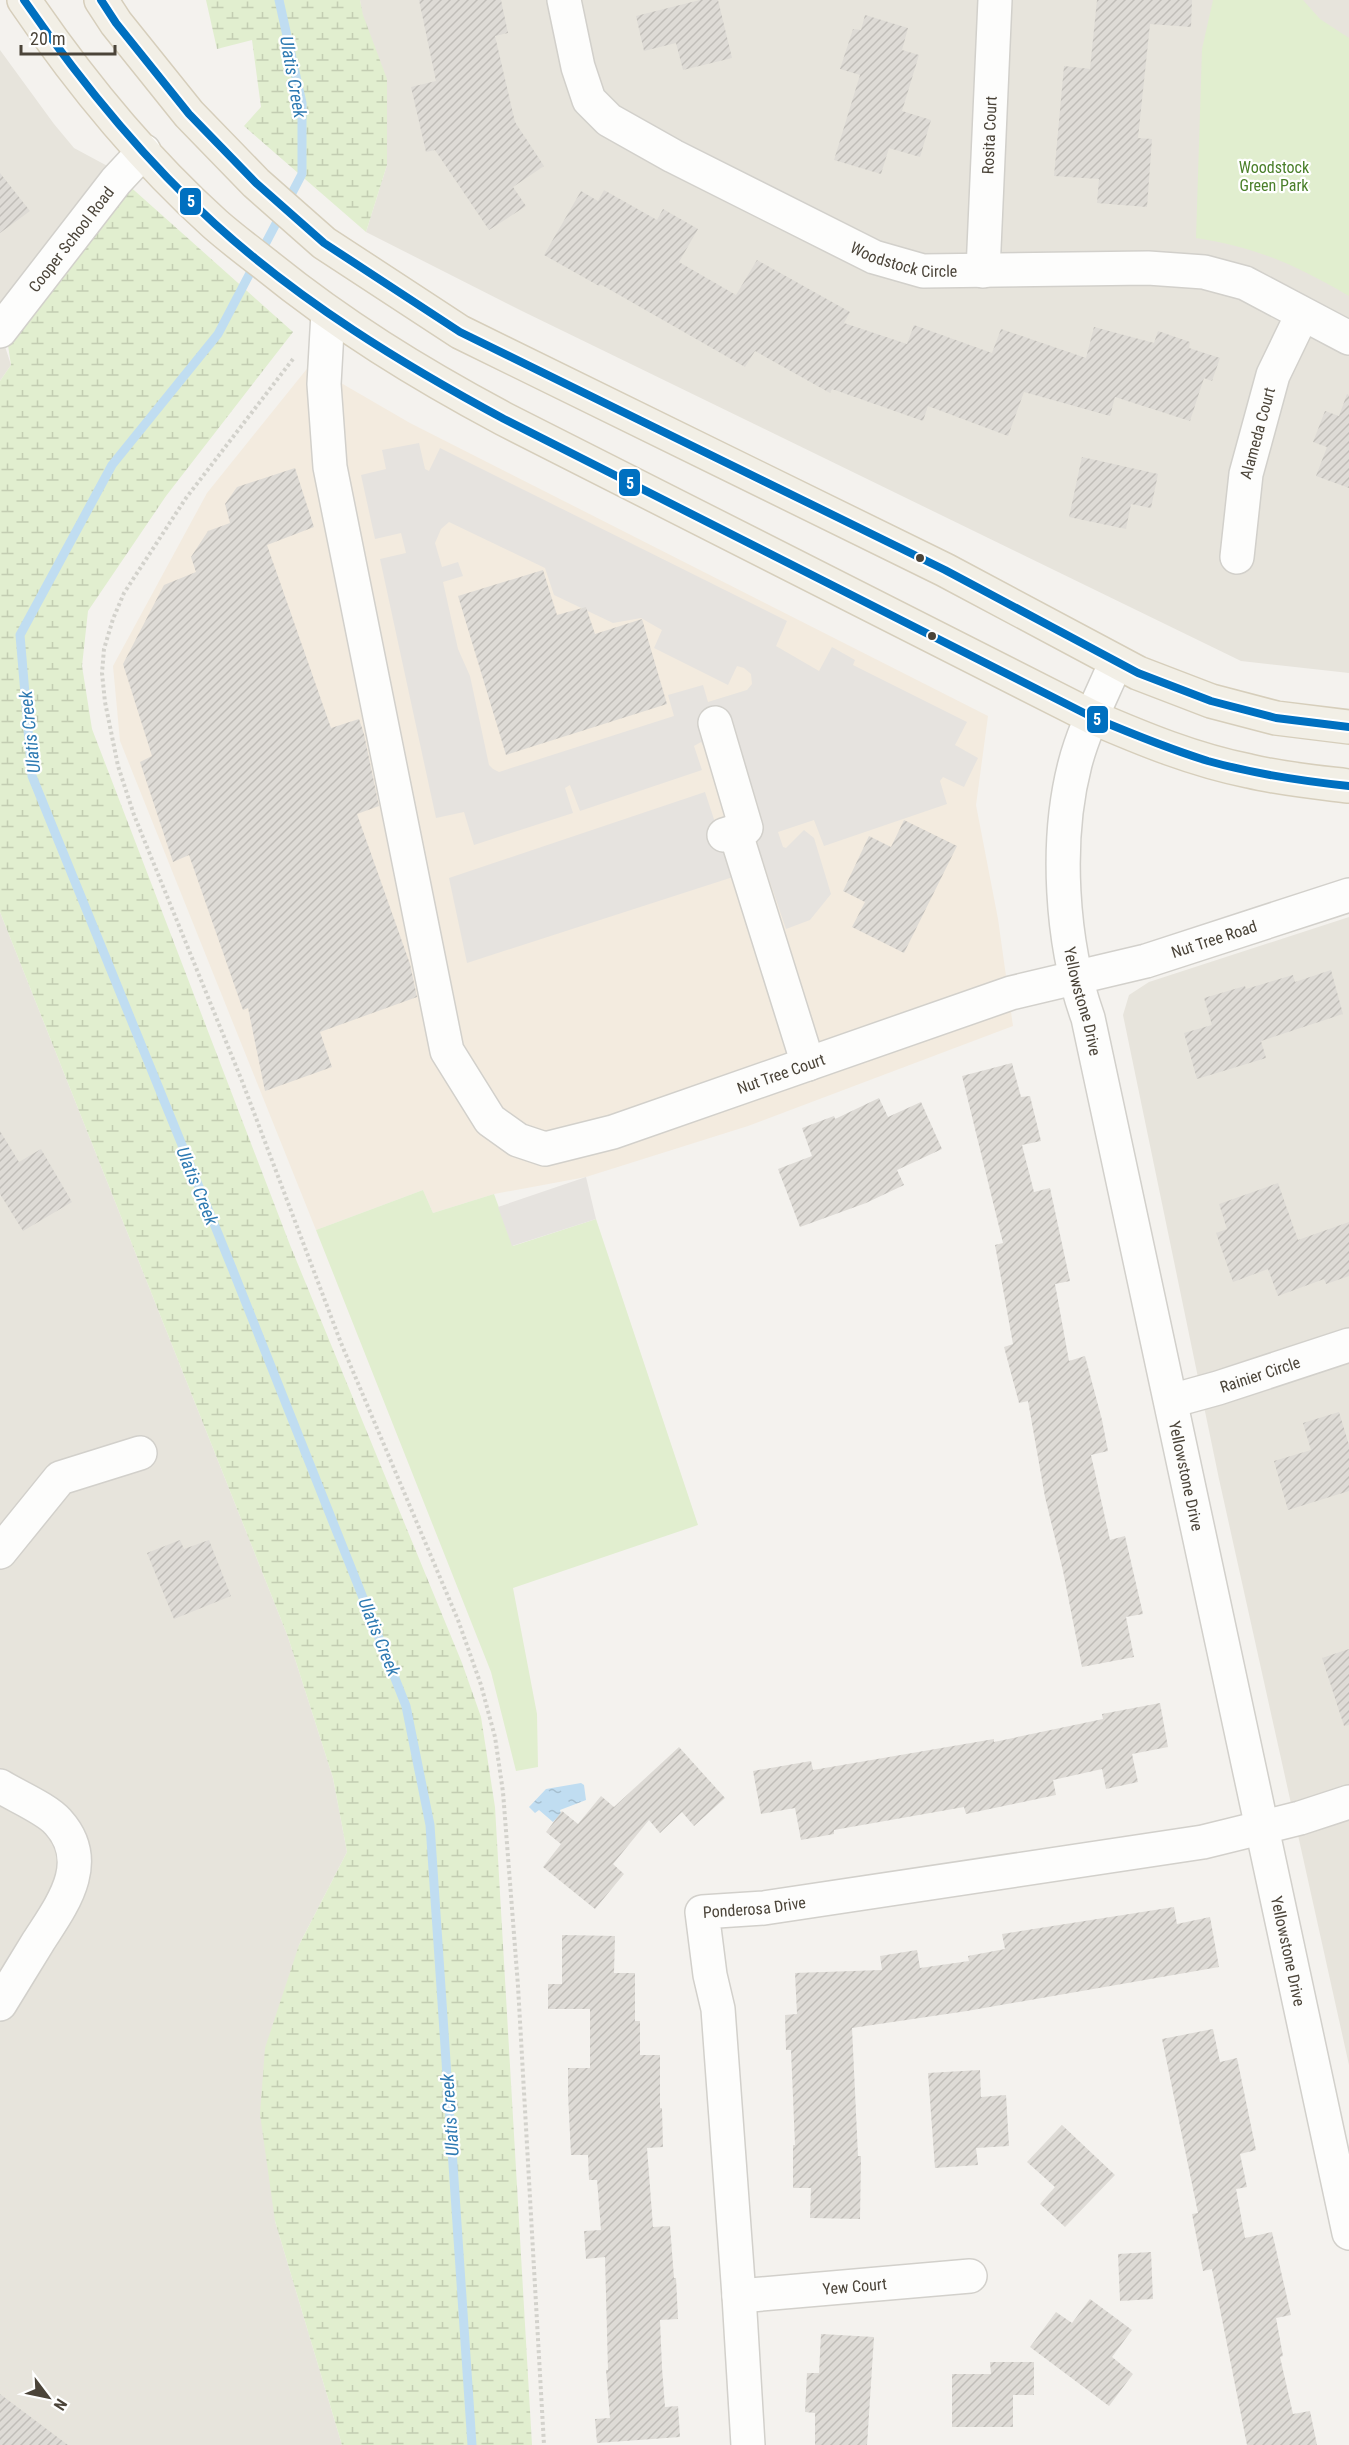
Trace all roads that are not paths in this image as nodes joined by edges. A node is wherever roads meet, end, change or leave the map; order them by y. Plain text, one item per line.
1 (24, 0) edge
2 (101, 0) edge
3 (564, 0) edge
4 (995, 0) edge
5 (144, 151) junction
6 (983, 271) junction
7 (321, 308) junction
8 (1302, 315) junction
9 (0, 331) edge
10 (1349, 338) edge
11 (1237, 557) dead end
12 (1116, 662) junction
13 (1092, 717) junction
14 (715, 723) dead end
15 (1349, 727) edge
16 (1349, 786) edge
17 (1349, 895) edge
18 (1077, 976) junction
19 (808, 1064) junction
20 (1349, 1345) edge
21 (1171, 1401) junction
22 (140, 1453) dead end
23 (0, 1552) edge
24 (0, 1786) edge
25 (1349, 1802) edge
26 (1262, 1828) junction
27 (0, 2004) edge
28 (1349, 2233) edge
29 (970, 2276) dead end
30 (740, 2296) junction
31 (748, 2445) edge

1 - 5 main road
2 - 12 main road
3 - 6 street, Woodstock Circle
4 - 6 street, Rosita Court
5 - 7 main road
5 - 9 street, Cooper School Road
6 - 8 street, Woodstock Circle
7 - 13 main road
7 - 19 street, Nut Tree Court
8 - 10 street, Woodstock Circle
8 - 11 street, Alameda Court
12 - 13 street, Yellowstone Drive
12 - 15 main road
13 - 16 main road
13 - 18 street, Yellowstone Drive
14 - 19 street
17 - 18 street, Nut Tree Road
18 - 19 street, Nut Tree Court
18 - 21 street, Yellowstone Drive
20 - 21 street, Rainier Circle
21 - 26 street, Yellowstone Drive
22 - 23 street
24 - 27 street
25 - 26 street
26 - 28 street, Yellowstone Drive
26 - 30 street, Ponderosa Drive
29 - 30 street, Yew Court
30 - 31 street, Ponderosa Drive

